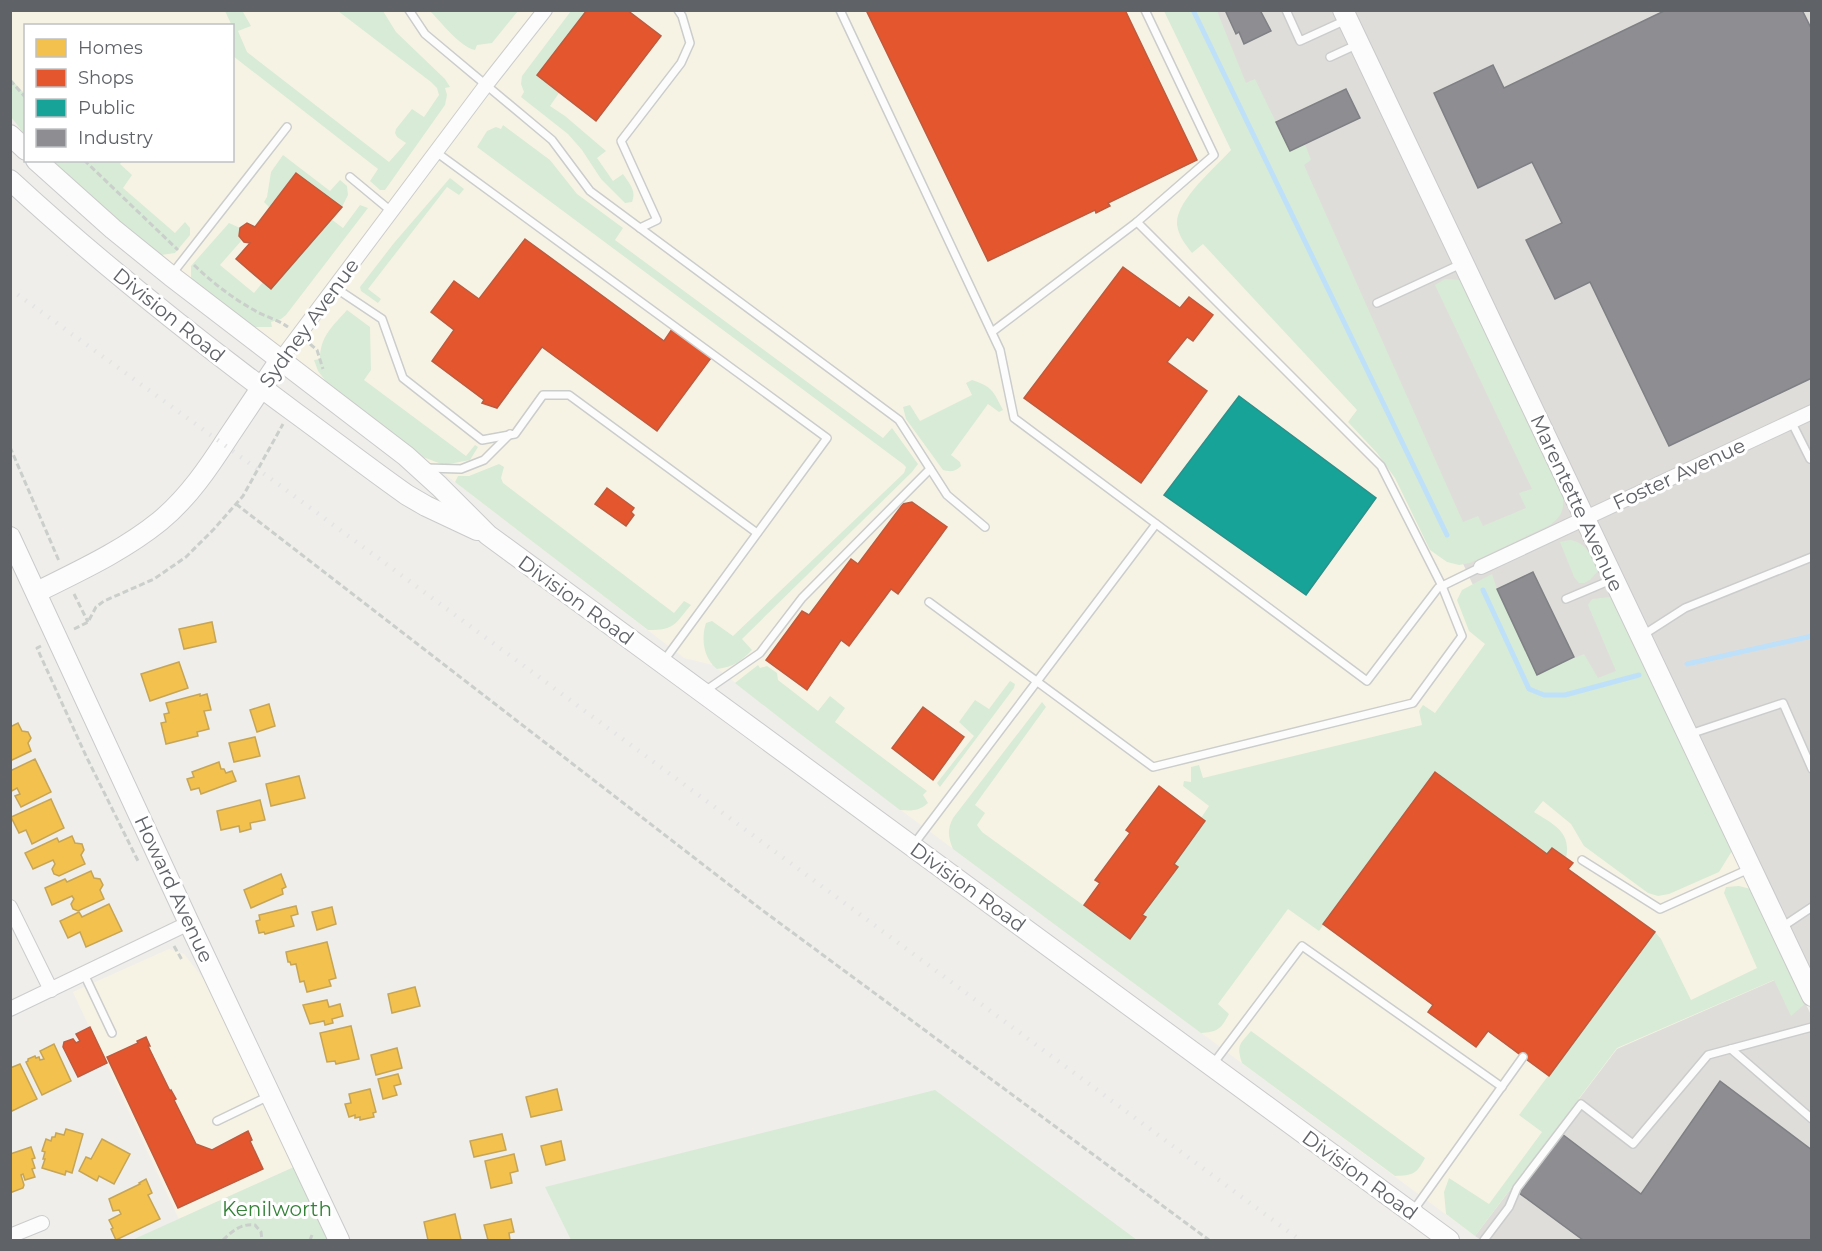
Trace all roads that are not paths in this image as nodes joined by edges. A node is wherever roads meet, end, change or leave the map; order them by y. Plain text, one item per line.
1 (409, 10) edge
2 (545, 10) edge
3 (678, 10) edge
4 (840, 10) edge
5 (1145, 10) edge
6 (1286, 10) edge
7 (1345, 15) edge
8 (1359, 44) junction
9 (1330, 57) dead end
10 (486, 85) junction
11 (287, 127) dead end
12 (10, 135) edge
13 (24, 148) edge
14 (436, 152) junction
15 (38, 162) edge
16 (350, 177) dead end
17 (10, 180) edge
18 (391, 211) junction
19 (1137, 222) junction
20 (640, 228) junction
21 (1463, 263) junction
22 (171, 276) junction
23 (334, 287) junction
24 (1377, 303) dead end
25 (993, 332) junction
26 (280, 360) junction
27 (261, 388) junction
28 (1812, 412) edge
29 (1791, 421) junction
30 (510, 434) junction
31 (1810, 459) dead end
32 (420, 468) junction
33 (930, 469) junction
34 (1585, 518) junction
35 (1156, 524) junction
36 (985, 527) dead end
37 (757, 533) junction
38 (488, 535) junction
39 (10, 537) edge
40 (1812, 557) edge
41 (1482, 567) joint
42 (1614, 579) junction
43 (1442, 586) junction
44 (37, 592) junction
45 (1566, 599) dead end
46 (929, 602) dead end
47 (1641, 637) junction
48 (662, 663) junction
49 (1037, 682) junction
50 (703, 693) junction
51 (1688, 735) junction
52 (1812, 769) edge
53 (912, 846) junction
54 (1582, 860) dead end
55 (1751, 868) junction
56 (10, 907) edge
57 (1812, 908) edge
58 (189, 923) junction
59 (1779, 928) junction
60 (84, 974) junction
61 (51, 990) junction
62 (1812, 996) edge
63 (10, 1009) edge
64 (1812, 1027) edge
65 (112, 1033) dead end
66 (1731, 1048) junction
67 (1523, 1057) dead end
68 (1212, 1066) junction
69 (1502, 1087) junction
70 (270, 1095) junction
71 (1812, 1119) edge
72 (217, 1120) dead end
73 (1412, 1214) junction
74 (42, 1223) dead end
75 (10, 1236) edge
76 (339, 1240) edge
77 (1449, 1240) edge
78 (1484, 1240) edge

1 - 10 lane
2 - 10 street, Sydney Avenue
3 - 20 lane
4 - 25 lane
5 - 19 lane
6 - 7 lane
7 - 8 main road, Marentette Avenue
8 - 9 lane
8 - 21 main road, Marentette Avenue
10 - 14 street, Sydney Avenue
10 - 20 lane
11 - 22 lane
12 - 13 main road
14 - 18 street, Sydney Avenue
14 - 37 lane
15 - 22 main road, Division Road
16 - 18 lane
17 - 27 main road, Division Road
18 - 23 street, Sydney Avenue
19 - 25 lane
19 - 43 lane
20 - 33 lane
21 - 24 lane
21 - 34 main road, Marentette Avenue
22 - 26 main road, Division Road
23 - 26 street, Sydney Avenue
23 - 30 lane
25 - 35 lane
26 - 27 main road, Sydney Avenue
26 - 32 main road, Division Road
27 - 38 main road, Division Road
27 - 44 main road, Sydney Avenue
28 - 29 street, Foster Avenue
29 - 31 lane
29 - 34 street, Foster Avenue
30 - 32 lane
30 - 37 lane
32 - 38 main road, Division Road
33 - 36 lane
33 - 50 lane
34 - 41 street, Foster Avenue
34 - 42 main road, Marentette Avenue
35 - 43 lane
35 - 49 lane
37 - 48 lane
38 - 48 main road, Division Road
39 - 44 main road, Howard Avenue
40 - 47 lane
41 - 43 lane
42 - 45 lane
42 - 47 main road, Marentette Avenue
43 - 49 lane
44 - 58 main road, Howard Avenue
46 - 49 lane
47 - 51 main road, Marentette Avenue
48 - 50 main road, Division Road
49 - 53 lane
50 - 53 main road, Division Road
51 - 52 lane
51 - 55 main road, Marentette Avenue
53 - 68 main road, Division Road
54 - 55 lane
55 - 59 main road, Marentette Avenue
56 - 61 street
57 - 59 lane
58 - 60 street
58 - 70 main road, Howard Avenue
59 - 62 main road, Marentette Avenue
60 - 61 street
60 - 65 lane
61 - 63 street
64 - 66 lane
66 - 71 lane
66 - 78 lane
67 - 69 lane
68 - 69 lane
68 - 73 main road, Division Road
69 - 73 lane
70 - 72 lane
70 - 76 main road, Howard Avenue
73 - 77 main road, Division Road
74 - 75 street

